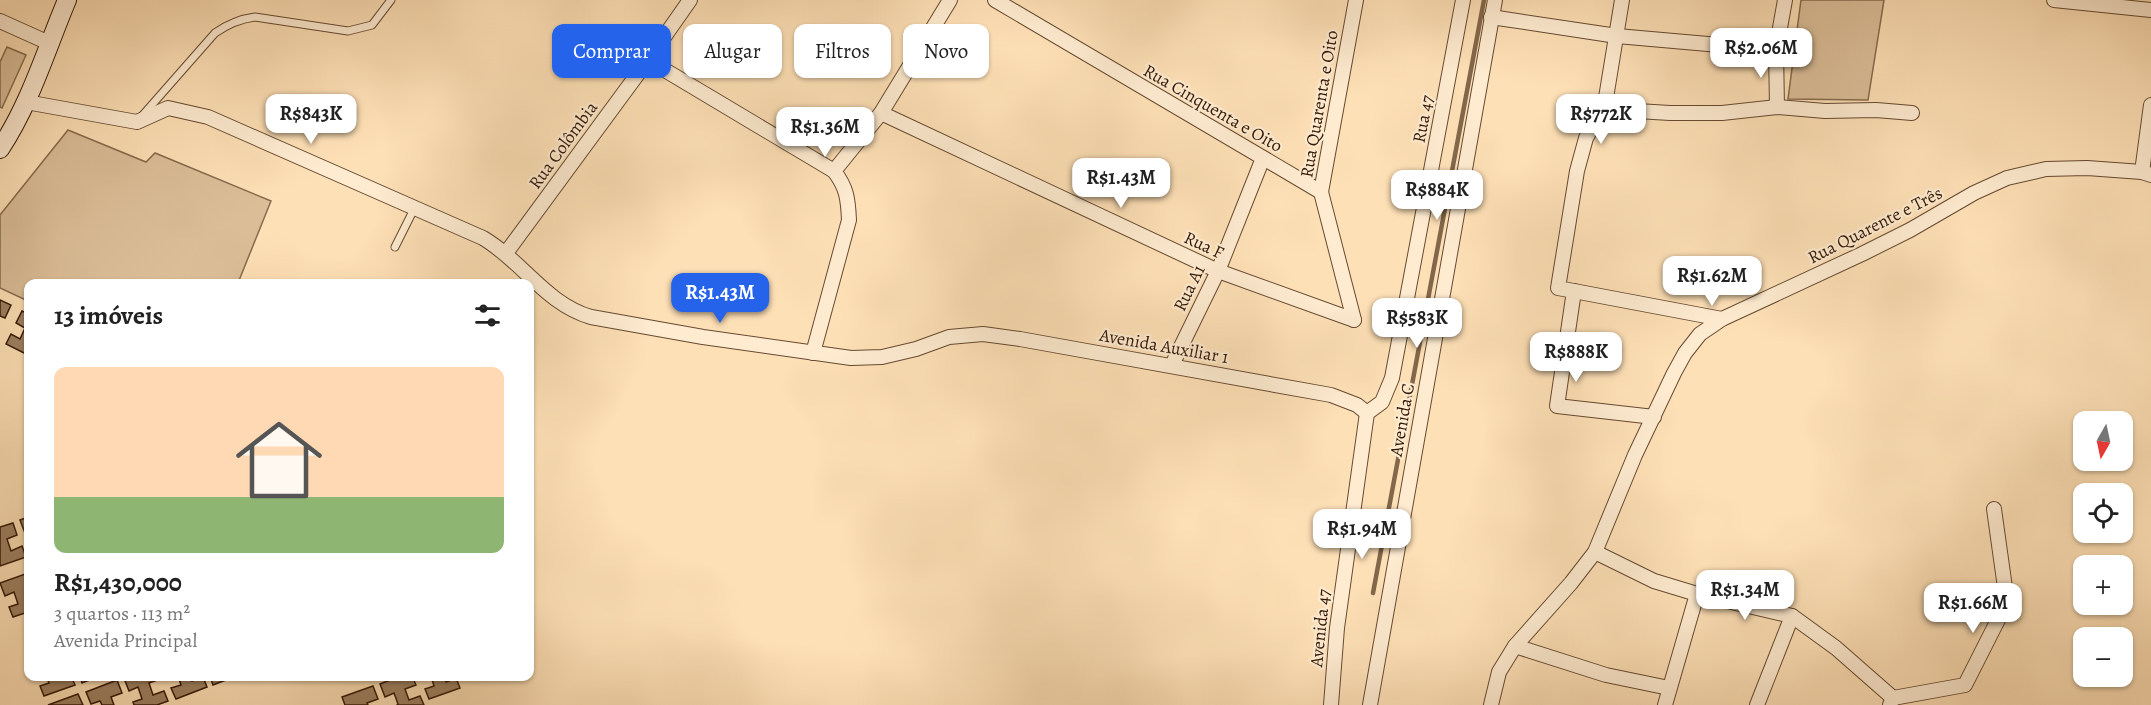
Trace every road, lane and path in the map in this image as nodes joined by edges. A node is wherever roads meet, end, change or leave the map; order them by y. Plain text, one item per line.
1 (67, 0) edge
2 (391, 0) edge
3 (690, 0) edge
4 (950, 0) edge
5 (995, 0) edge
6 (1356, 0) edge
7 (1463, 0) edge
8 (1495, 0) edge
9 (1622, 0) edge
10 (1785, 0) edge
11 (2054, 0) edge
12 (2151, 10) edge
13 (1491, 17) junction
14 (0, 21) edge
15 (671, 27) edge
16 (1617, 36) junction
17 (49, 43) junction
18 (1776, 50) junction
19 (671, 74) edge
20 (635, 78) edge
21 (26, 102) junction
22 (1605, 104) junction
23 (2151, 105) edge
24 (1777, 107) junction
25 (881, 113) junction
26 (1912, 113) dead end
27 (137, 122) junction
28 (0, 149) edge
29 (1263, 158) junction
30 (834, 171) junction
31 (2147, 173) edge
32 (1321, 192) junction
33 (414, 209) junction
34 (395, 247) dead end
35 (506, 253) junction
36 (1218, 272) junction
37 (533, 279) edge
38 (534, 280) edge
39 (1574, 291) junction
40 (1722, 319) junction
41 (1354, 320) joint
42 (813, 353) junction
43 (1172, 366) junction
44 (1367, 413) junction
45 (1654, 417) junction
46 (1994, 509) dead end
47 (1595, 552) junction
48 (1697, 594) junction
49 (1792, 616) junction
50 (1515, 646) junction
51 (1669, 688) junction
52 (1892, 702) edge
53 (1330, 705) edge
54 (1370, 705) edge
55 (1491, 705) edge
56 (1665, 705) edge
57 (1757, 705) edge

1 - 17 main road
2 - 27 lane
3 - 15 street, Rua Colômbia
4 - 25 street
5 - 29 street, Rua Cinquenta e Oito
6 - 32 street, Rua Quarenta e Oito
7 - 44 street, Rua 47
8 - 13 street, Avenida C
9 - 16 street
10 - 18 street
11 - 12 street
13 - 16 street
13 - 54 street, Avenida C
14 - 17 street
16 - 18 street
16 - 22 street
17 - 21 main road
18 - 24 street
19 - 30 street
20 - 35 street, Rua Colômbia
21 - 27 street
21 - 28 main road
22 - 24 street
22 - 39 street
23 - 31 street
24 - 26 street
25 - 30 street
25 - 36 street, Rua F
27 - 33 street, Avenida Auxiliar 1
29 - 32 street, Rua Cinquenta e Oito
29 - 36 street, Rua A1
30 - 42 street
31 - 40 street, Rua Quarente e Três
32 - 41 street, Rua Quarenta e Oito
33 - 34 lane
33 - 35 street, Avenida Auxiliar 1
35 - 37 street, Avenida Auxiliar 1
36 - 41 street, Rua F
36 - 43 street, Rua A1
38 - 42 street, Avenida Auxiliar 1
39 - 40 street
39 - 45 street
40 - 45 street, Rua Quarente e Três
42 - 43 street, Avenida Auxiliar 1
43 - 44 street, Avenida Auxiliar 1
44 - 53 street, Avenida 47
45 - 47 street, Rua Quarente e Três
46 - 52 street
47 - 48 street
47 - 50 street, Rua Quarente e Três
48 - 49 street
48 - 51 street
49 - 52 street
49 - 57 street
50 - 51 street
50 - 55 street, Rua Quarente e Três
51 - 56 street

